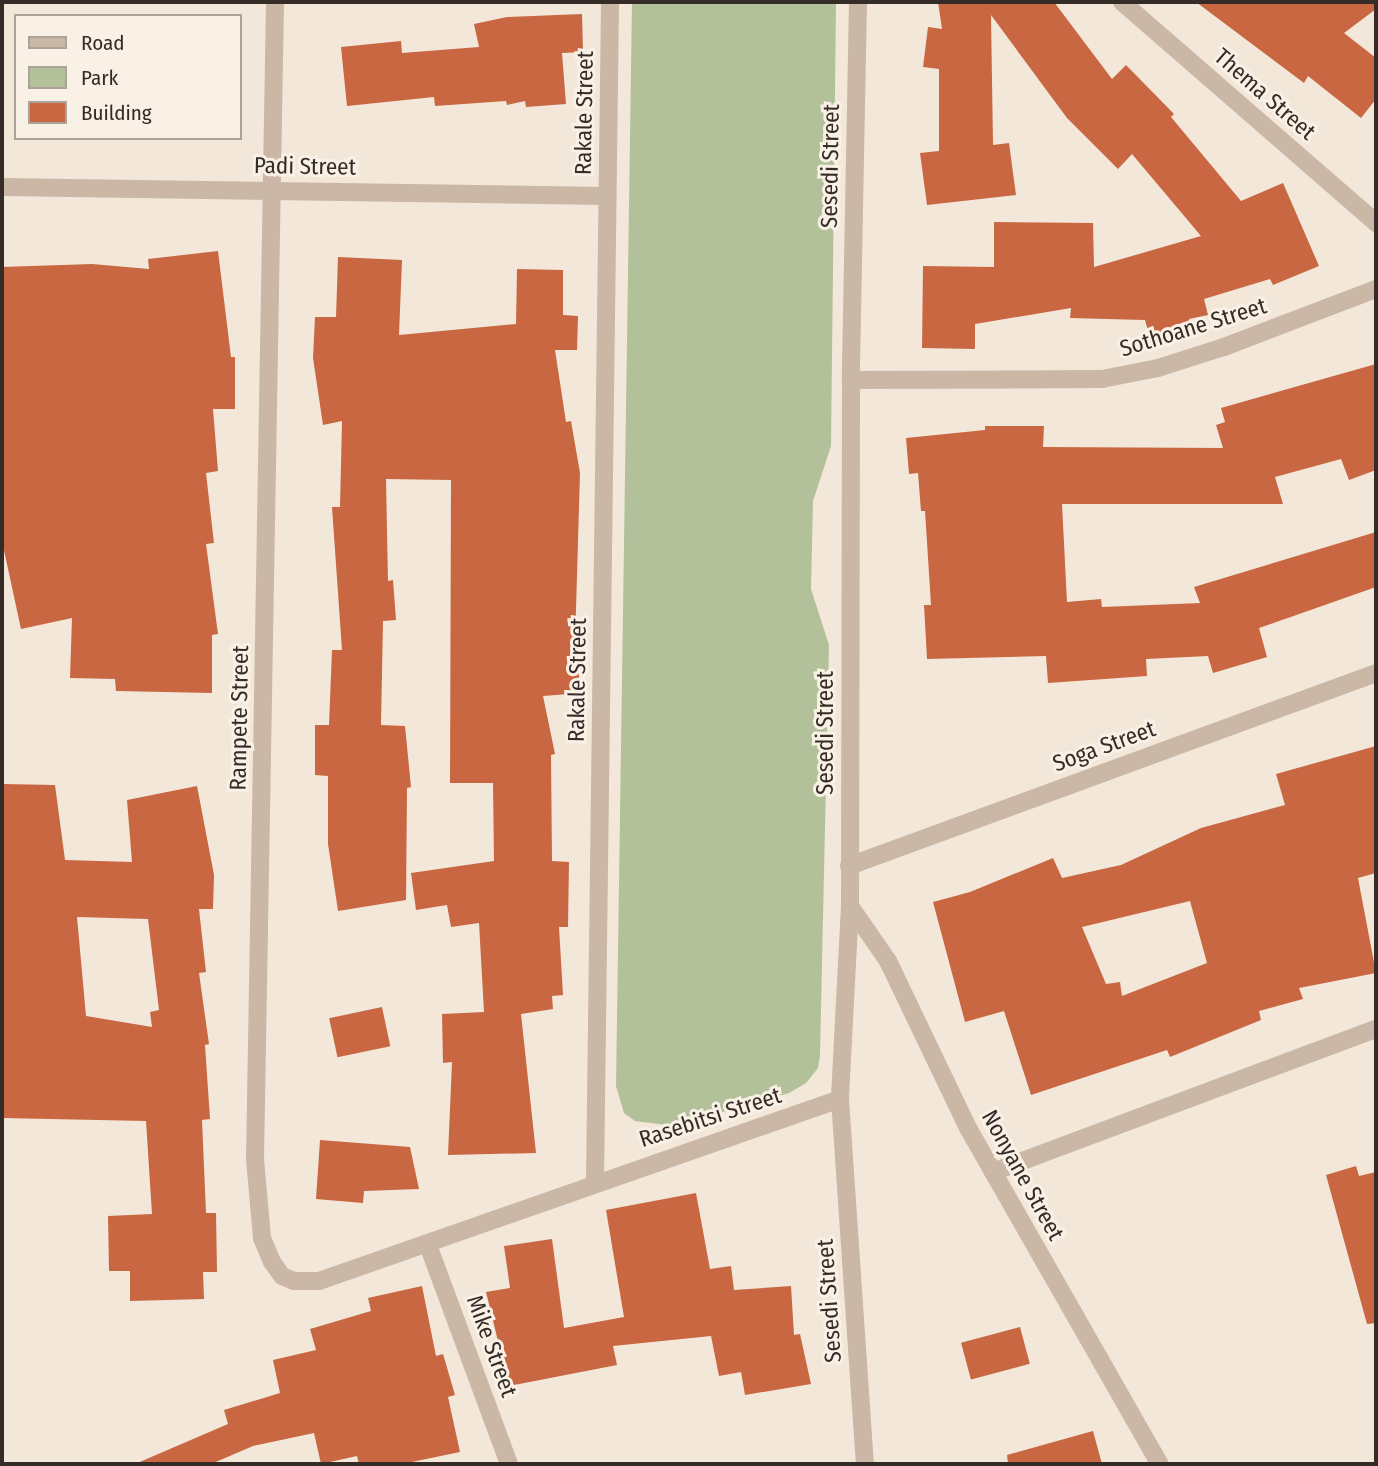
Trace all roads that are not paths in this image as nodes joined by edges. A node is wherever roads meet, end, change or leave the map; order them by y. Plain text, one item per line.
1 (275, 2) edge
2 (610, 2) edge
3 (858, 2) edge
4 (1122, 2) edge
5 (2, 187) edge
6 (273, 190) junction
7 (607, 196) junction
8 (1376, 223) edge
9 (1376, 289) edge
10 (851, 380) junction
11 (1376, 673) edge
12 (849, 866) junction
13 (850, 906) junction
14 (1376, 1029) edge
15 (840, 1099) junction
16 (993, 1172) junction
17 (595, 1181) junction
18 (428, 1245) junction
19 (509, 1464) edge
20 (865, 1464) edge
21 (1160, 1464) edge

1 - 6 street, Rampete Street
2 - 7 street, Rakale Street
3 - 10 street, Sesedi Street
4 - 8 street, Thema Street
5 - 6 street, Padi Street
6 - 7 street, Padi Street
6 - 18 street, Rampete Street
7 - 17 street, Rakale Street
9 - 10 street, Sothoane Street
10 - 12 street, Sesedi Street
11 - 12 street, Soga Street
12 - 13 street, Sesedi Street
13 - 15 street, Sesedi Street
13 - 16 street, Nonyane Street
14 - 16 street
15 - 17 street, Rasebitsi Street
15 - 20 street, Sesedi Street
16 - 21 street, Nonyane Street
17 - 18 street
18 - 19 street, Mike Street

